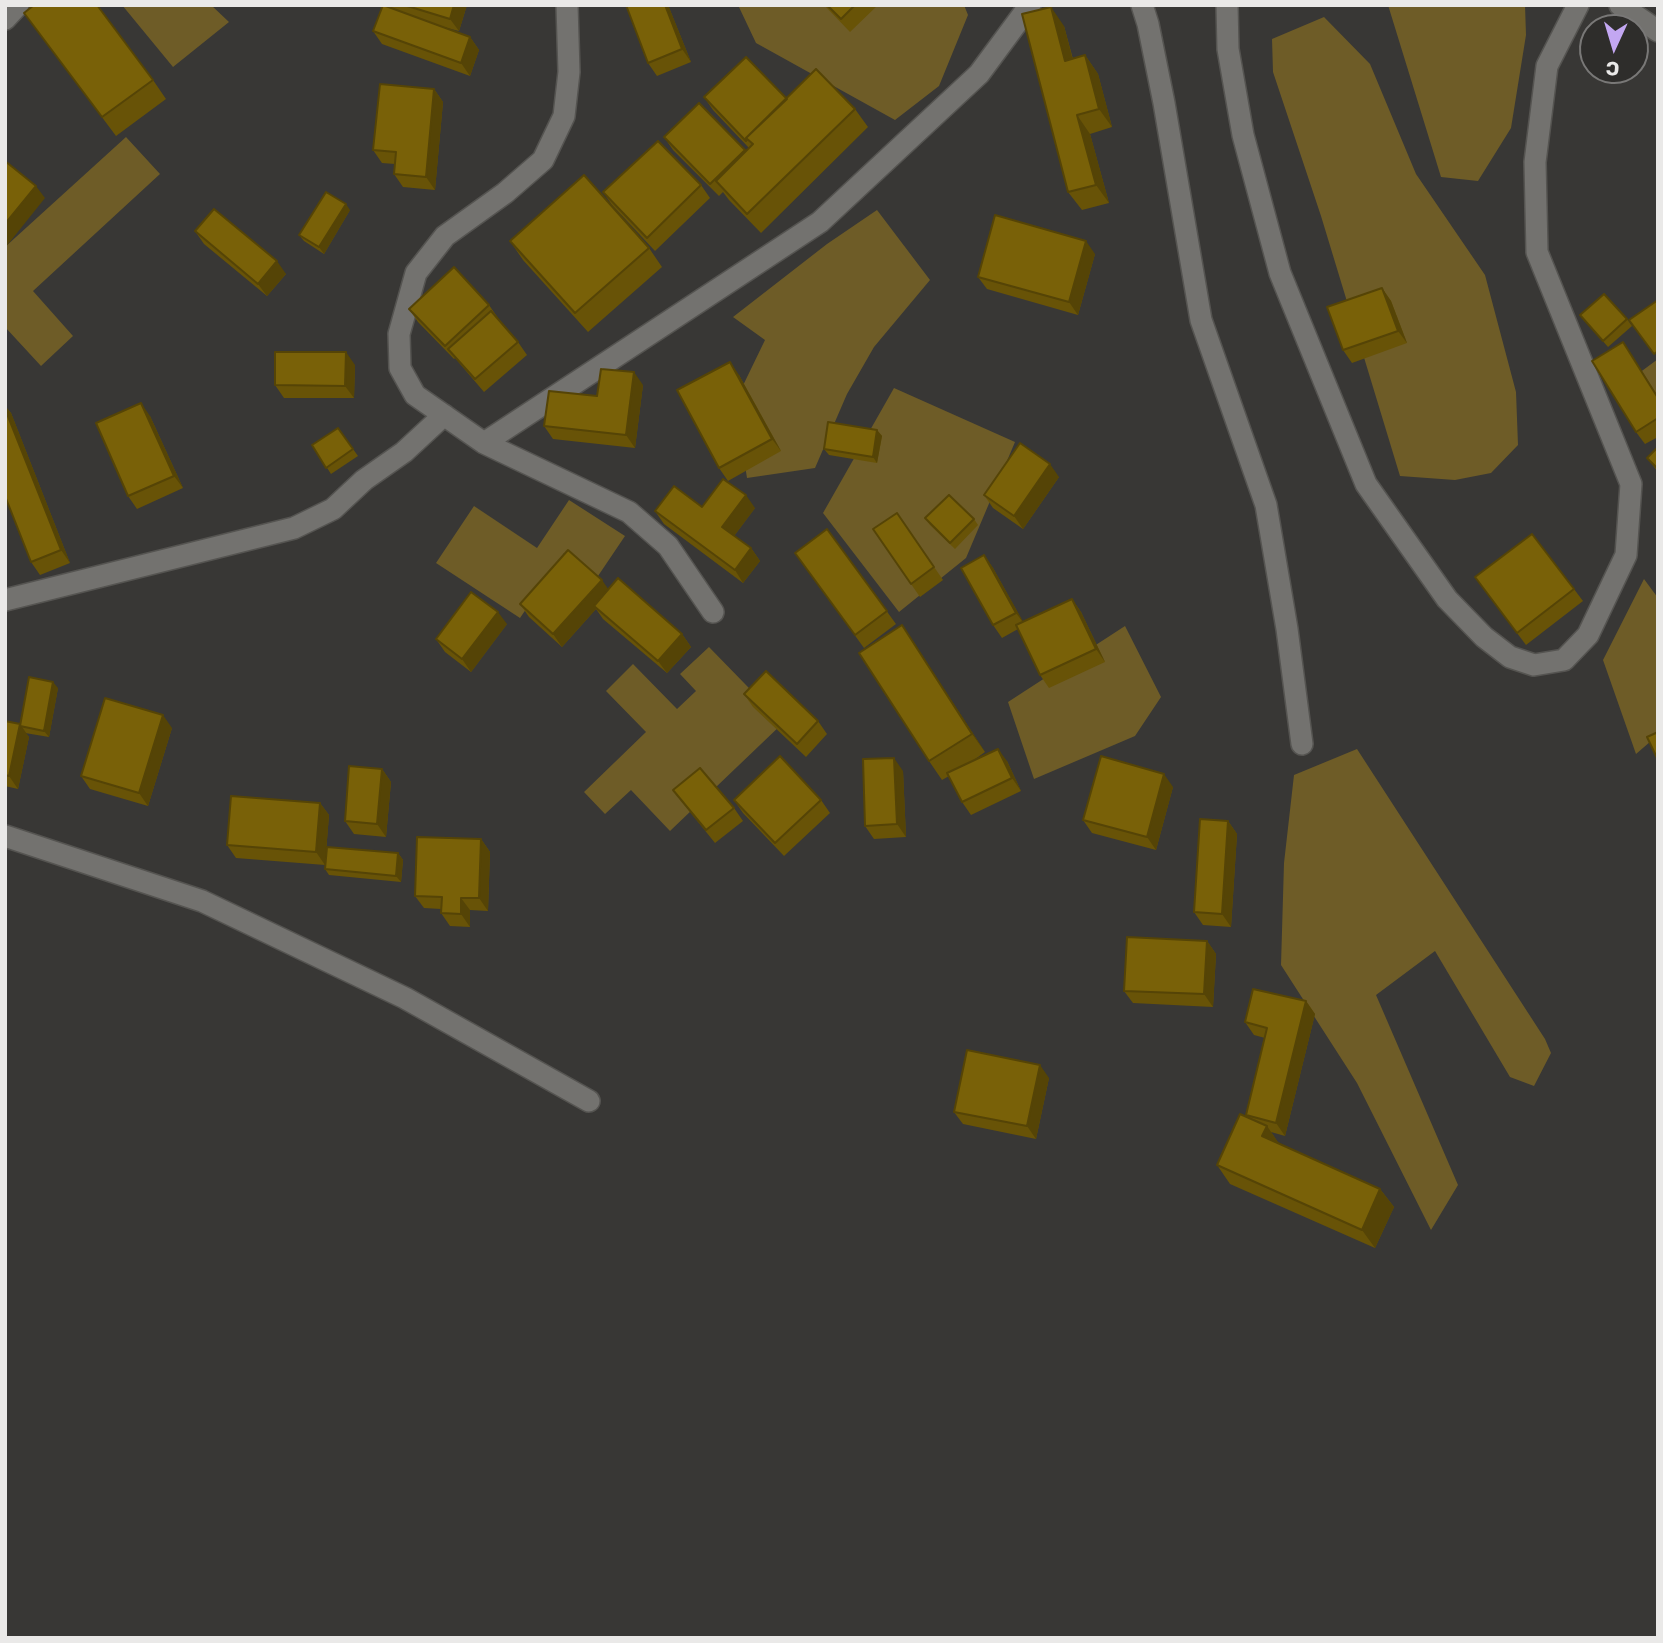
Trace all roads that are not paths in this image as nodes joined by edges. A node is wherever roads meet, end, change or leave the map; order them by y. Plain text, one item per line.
1 (18, 5) edge
2 (567, 5) edge
3 (1030, 5) edge
4 (1142, 5) edge
5 (1227, 5) edge
6 (1578, 5) edge
7 (1620, 5) edge
8 (5, 19) edge
9 (1658, 31) edge
10 (444, 415) junction
11 (484, 443) junction
12 (5, 600) edge
13 (713, 612) dead end
14 (1302, 744) dead end
15 (5, 836) edge
16 (589, 1101) dead end

1 - 8 lane
2 - 10 lane
3 - 11 lane
4 - 14 lane
5 - 6 lane
7 - 9 lane
10 - 11 lane
10 - 12 lane
11 - 13 lane
15 - 16 lane

